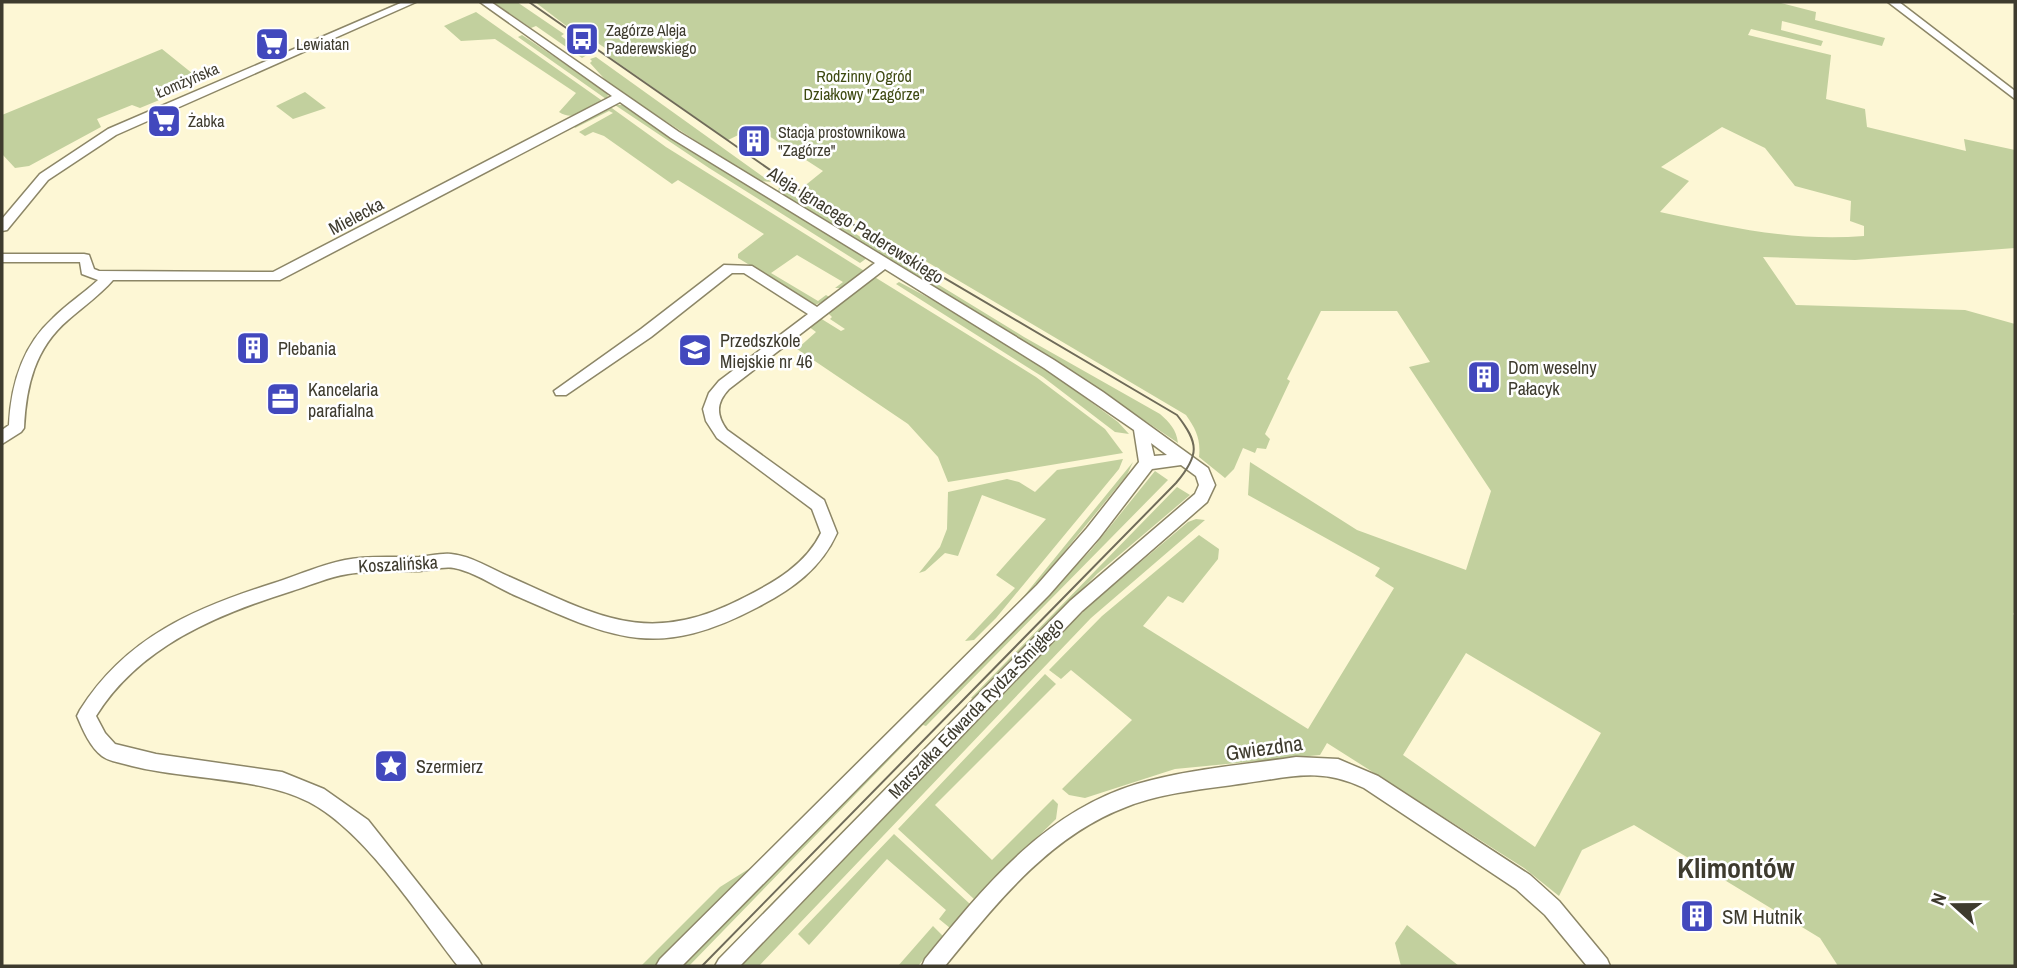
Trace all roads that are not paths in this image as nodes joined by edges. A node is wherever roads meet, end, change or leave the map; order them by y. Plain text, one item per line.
1 (411, 2) edge
2 (485, 2) edge
3 (1893, 2) edge
4 (620, 96) junction
5 (2015, 96) edge
6 (2, 227) edge
7 (2, 258) edge
8 (884, 263) junction
9 (110, 275) junction
10 (817, 313) junction
11 (561, 391) dead end
12 (1141, 427) junction
13 (2, 438) edge
14 (1184, 459) junction
15 (1147, 463) junction
16 (471, 966) edge
17 (667, 966) edge
18 (726, 966) edge
19 (932, 966) edge
20 (1600, 966) edge

1 - 6 street, Łomżyńska
2 - 4 street, Aleja Ignacego Paderewskiego
3 - 5 street
4 - 8 street, Aleja Ignacego Paderewskiego
4 - 9 street, Mielecka
7 - 9 street, Mielecka
8 - 10 street, Koszalińska
8 - 12 street, Aleja Ignacego Paderewskiego
9 - 13 street
10 - 11 street
10 - 16 street, Koszalińska
12 - 14 street, Marszałka Edwarda Rydza-Śmigłego
12 - 15 street
14 - 15 street
14 - 18 street, Marszałka Edwarda Rydza-Śmigłego
15 - 17 street, Marszałka Edwarda Rydza-Śmigłego
19 - 20 street, Gwiezdna

